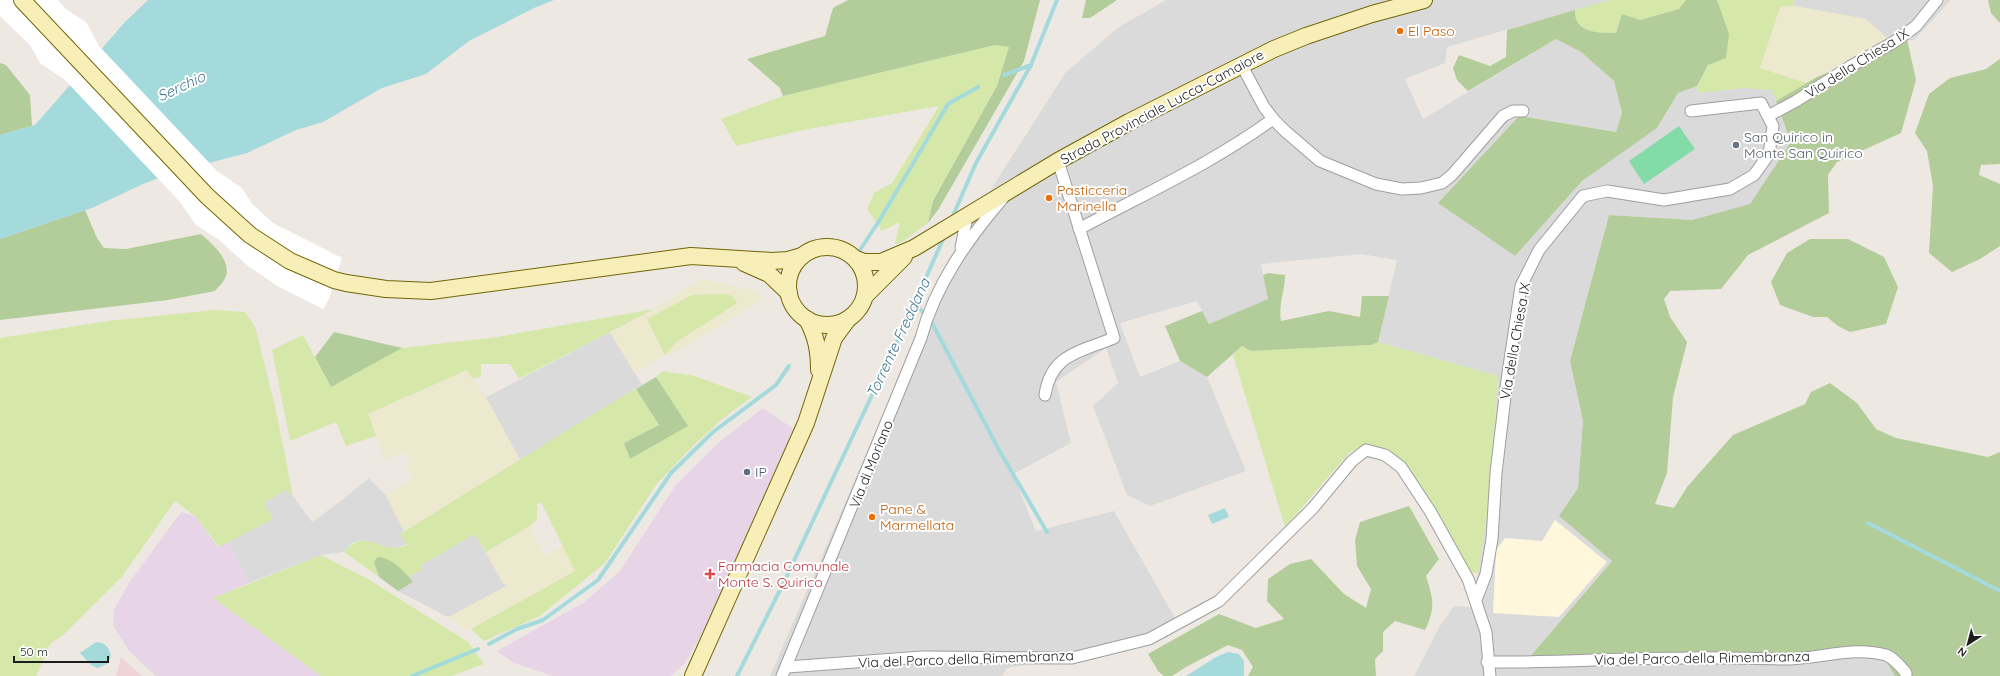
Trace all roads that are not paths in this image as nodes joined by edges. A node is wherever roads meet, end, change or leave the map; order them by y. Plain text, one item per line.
1 (22, 0) edge
2 (1424, 0) edge
3 (1937, 0) edge
4 (1241, 64) junction
5 (1523, 111) dead end
6 (1691, 111) dead end
7 (1768, 116) junction
8 (1273, 119) junction
9 (1058, 161) junction
10 (1011, 189) junction
11 (963, 218) junction
12 (1078, 229) junction
13 (976, 231) junction
14 (914, 248) junction
15 (961, 249) junction
16 (802, 256) junction
17 (856, 259) junction
18 (737, 260) junction
19 (789, 293) junction
20 (865, 296) junction
21 (848, 318) junction
22 (806, 319) junction
23 (820, 379) junction
24 (1045, 395) dead end
25 (1476, 600) junction
26 (708, 641) junction
27 (1487, 662) junction
28 (784, 671) edge
29 (684, 676) edge
30 (693, 676) edge
31 (1490, 676) edge
32 (1906, 676) edge

1 - 18 main road
2 - 4 main road, Strada Provinciale Lucca-Camaiore
3 - 7 street, Via della Chiesa IX
4 - 8 street
4 - 9 main road, Strada Provinciale Lucca-Camaiore
5 - 8 street
6 - 7 street
7 - 25 street, Via della Chiesa IX
8 - 12 street
9 - 10 main road, Strada Provinciale Lucca-Camaiore
9 - 12 street
10 - 11 main road, Strada Provinciale Lucca-Camaiore
10 - 13 street, Via di Moriano
11 - 13 street
11 - 14 main road, Strada Provinciale Lucca-Camaiore
11 - 15 street, Via di Moriano
11 - 15 street
12 - 24 street
13 - 15 street, Via di Moriano
14 - 17 main road, Strada Provinciale Lucca-Camaiore
14 - 20 main road, Strada Provinciale Lucca-Camaiore
15 - 28 street, Via di Moriano
16 - 17 main road
16 - 18 main road
16 - 19 main road
17 - 20 main road
18 - 19 main road
19 - 22 main road
20 - 21 main road
21 - 22 main road
21 - 23 main road
22 - 23 main road
23 - 26 main road
25 - 27 street, Via del Parco della Rimembranza
25 - 28 street, Via del Parco della Rimembranza
26 - 29 main road
26 - 30 main road
27 - 31 street, Via del Parco della Rimembranza
27 - 32 street, Via del Parco della Rimembranza

